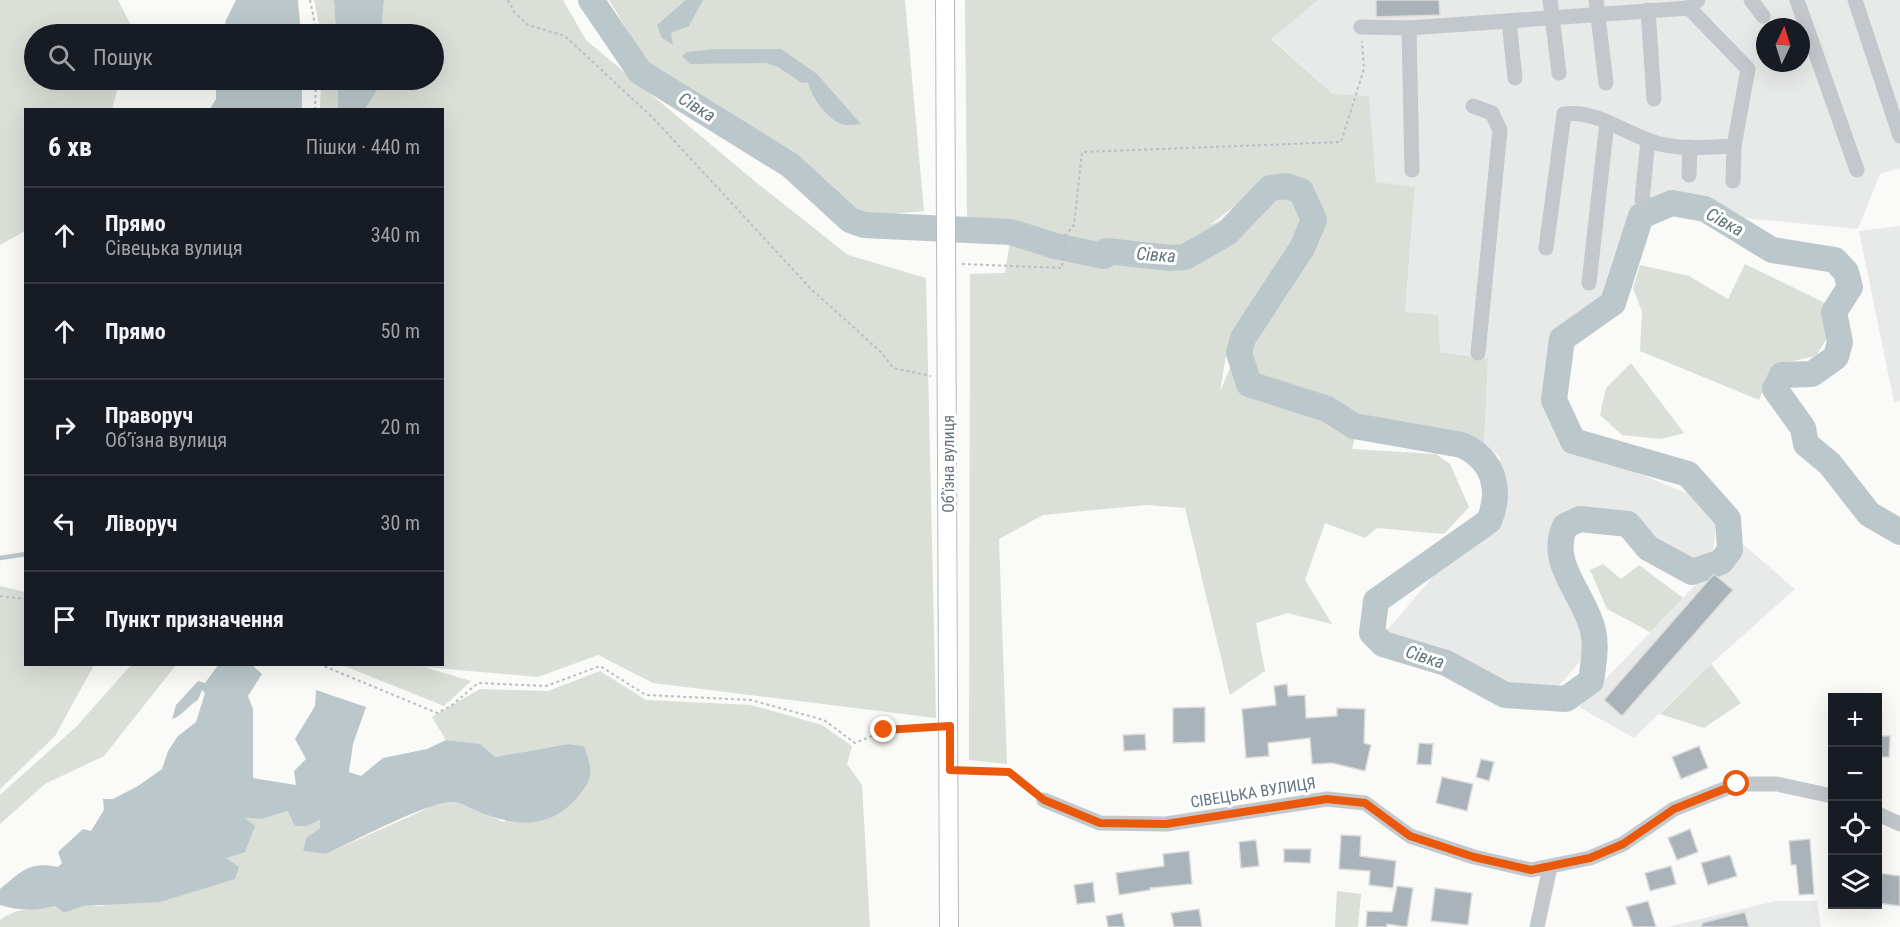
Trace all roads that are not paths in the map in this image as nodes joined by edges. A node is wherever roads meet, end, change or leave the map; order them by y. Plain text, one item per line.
1 (945, 0) edge
2 (1550, 0) edge
3 (1751, 0) edge
4 (1797, 0) edge
5 (1855, 0) edge
6 (1690, 3) edge
7 (1597, 7) edge
8 (1648, 10) junction
9 (1763, 16) dead end
10 (1552, 18) junction
11 (1509, 21) junction
12 (1361, 27) road end
13 (1409, 28) junction
14 (1559, 73) dead end
15 (1515, 78) dead end
16 (1606, 83) dead end
17 (1654, 99) dead end
18 (1473, 106) dead end
19 (1606, 122) junction
20 (1900, 136) edge
21 (1648, 140) junction
22 (1734, 146) junction
23 (1690, 147) junction
24 (1412, 170) dead end
25 (1857, 170) dead end
26 (1689, 175) dead end
27 (1733, 181) dead end
28 (1642, 200) dead end
29 (1546, 248) dead end
30 (1589, 283) dead end
31 (1478, 353) dead end
32 (1828, 795) edge
33 (1044, 800) road end
34 (1882, 816) edge
35 (1900, 824) edge
36 (1550, 867) junction
37 (949, 927) edge
38 (1537, 927) edge

1 - 37 main road, Обʼїзна вулиця
2 - 10 street
3 - 9 street
4 - 25 street
5 - 20 street
6 - 8 street
6 - 22 street
7 - 8 street
7 - 10 street
7 - 16 street
8 - 17 street
10 - 11 street
10 - 14 street
11 - 13 street
11 - 15 street
12 - 13 street
13 - 24 street
18 - 31 street
19 - 21 street
19 - 29 street
19 - 30 street
21 - 23 street
21 - 28 street
22 - 23 street
22 - 27 street
23 - 26 street
32 - 36 street, СІВЕЦЬКА ВУЛИЦЯ
33 - 36 street, СІВЕЦЬКА ВУЛИЦЯ
34 - 35 street
36 - 38 street

